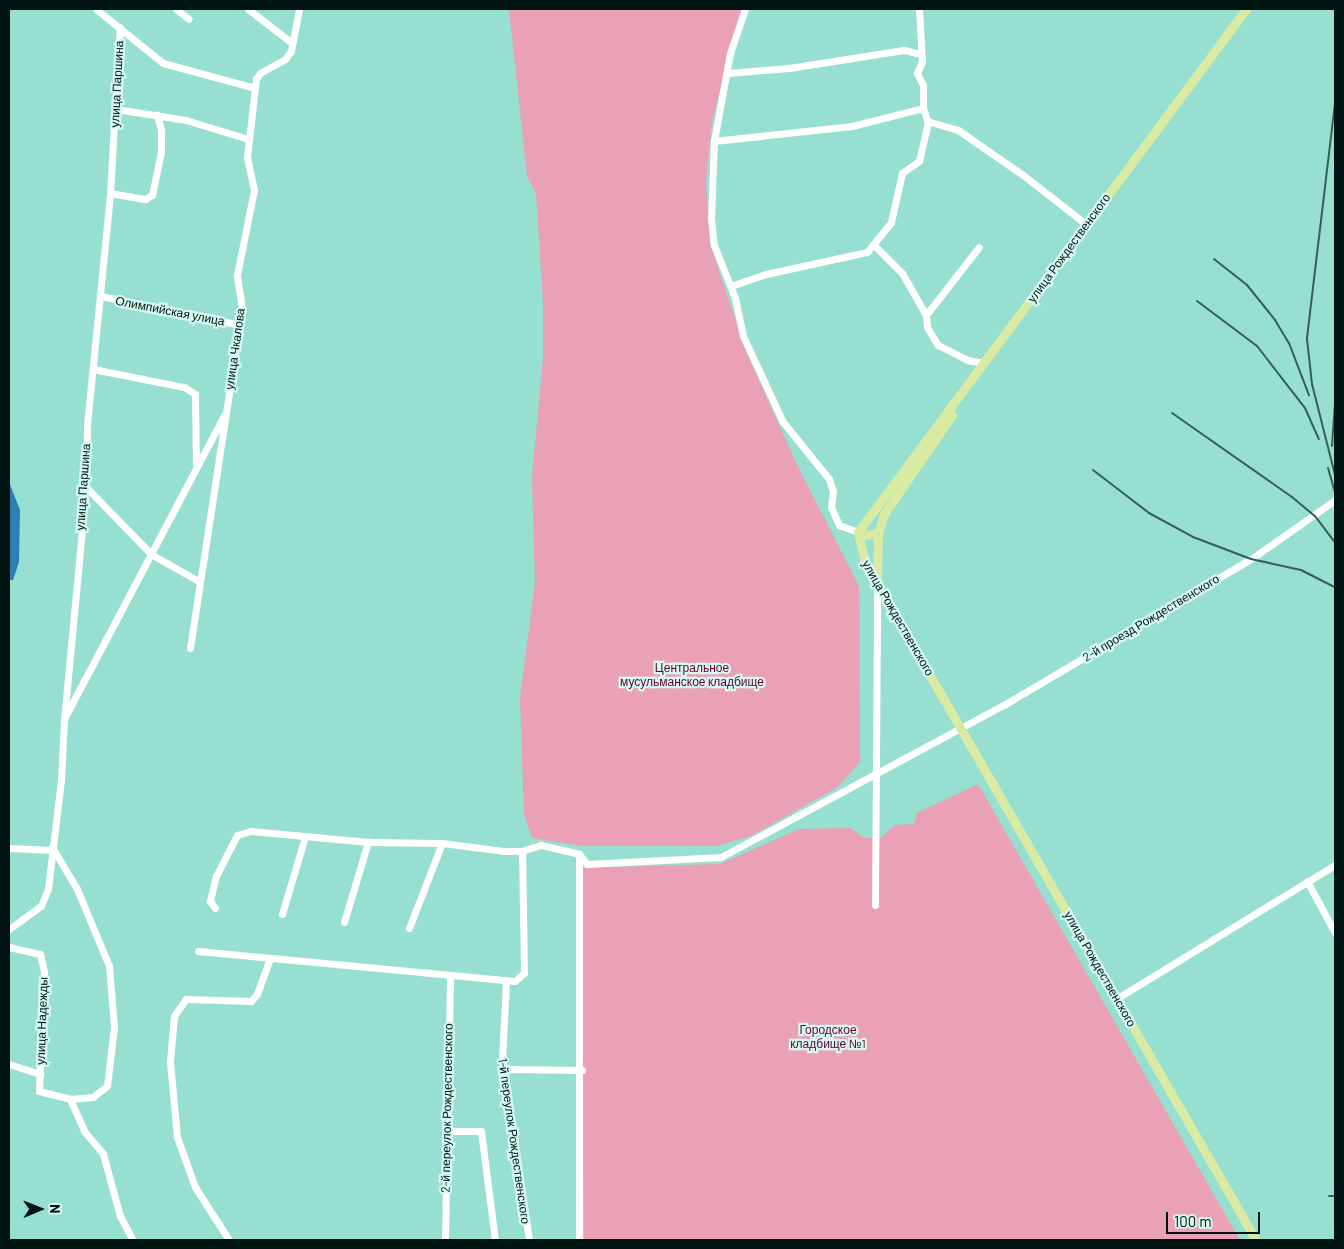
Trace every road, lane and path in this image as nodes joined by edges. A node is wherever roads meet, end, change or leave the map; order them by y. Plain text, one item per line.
1 (176, 9) edge
2 (248, 9) edge
3 (299, 9) edge
4 (745, 9) edge
5 (919, 9) edge
6 (1246, 9) edge
7 (100, 10) edge
8 (189, 19) dead end
9 (120, 28) junction
10 (292, 43) junction
11 (921, 54) junction
12 (728, 73) junction
13 (255, 88) junction
14 (923, 108) junction
15 (116, 109) junction
16 (157, 115) junction
17 (927, 121) junction
18 (248, 139) junction
19 (714, 141) junction
20 (110, 193) junction
21 (1086, 224) junction
22 (873, 244) junction
23 (979, 247) dead end
24 (731, 286) junction
25 (101, 296) junction
26 (926, 315) junction
27 (240, 325) junction
28 (1002, 340) junction
29 (984, 363) junction
30 (93, 369) junction
31 (227, 410) junction
32 (196, 468) junction
33 (86, 487) junction
34 (1335, 500) edge
35 (865, 518) junction
36 (879, 529) junction
37 (858, 532) junction
38 (151, 554) junction
39 (877, 581) junction
40 (200, 582) junction
41 (190, 648) dead end
42 (64, 720) junction
43 (961, 728) junction
44 (874, 774) junction
45 (305, 837) junction
46 (368, 842) junction
47 (442, 843) junction
48 (9, 848) edge
49 (52, 849) junction
50 (522, 851) junction
51 (579, 854) junction
52 (1335, 866) edge
53 (1306, 881) junction
54 (875, 905) dead end
55 (215, 908) dead end
56 (282, 914) dead end
57 (344, 922) dead end
58 (409, 928) dead end
59 (9, 930) edge
60 (1335, 933) edge
61 (9, 947) edge
62 (198, 952) dead end
63 (270, 958) junction
64 (450, 976) junction
65 (506, 982) junction
66 (1116, 999) junction
67 (9, 1064) edge
68 (502, 1068) junction
69 (582, 1070) junction
70 (40, 1074) junction
71 (70, 1099) junction
72 (447, 1131) junction
73 (133, 1240) edge
74 (229, 1240) edge
75 (445, 1240) edge
76 (495, 1240) edge
77 (529, 1240) edge
78 (580, 1240) edge
79 (1256, 1240) edge

1 - 8 street
2 - 10 street
3 - 10 street, улица Чкалова
4 - 12 street
5 - 11 street
6 - 21 main road, улица Рождественского
7 - 9 street
9 - 13 street
9 - 15 street, улица Паршина
10 - 13 street, улица Чкалова
11 - 12 street
11 - 14 street
12 - 19 street
13 - 18 street, улица Чкалова
14 - 17 street
14 - 19 street
15 - 16 street
15 - 20 street, улица Паршина
16 - 18 street
16 - 20 street
17 - 21 street
17 - 22 street
18 - 27 street, улица Чкалова
19 - 24 street
20 - 25 street, улица Паршина
21 - 28 main road, улица Рождественского
22 - 24 street
22 - 26 street
23 - 26 street
24 - 37 street
25 - 27 street, Олимпийская улица
25 - 30 street, улица Паршина
26 - 29 street
27 - 31 street, улица Чкалова
28 - 29 main road, улица Рождественского
28 - 36 main road
29 - 35 main road, улица Рождественского
30 - 32 street
30 - 33 street, улица Паршина
31 - 32 street
31 - 40 street, улица Чкалова
32 - 38 street
33 - 38 street
33 - 42 street, улица Паршина
34 - 43 street, 2-й проезд Рождественского
35 - 36 main road
35 - 37 main road, улица Рождественского
36 - 37 main road
36 - 39 main road
37 - 39 main road, улица Рождественского
38 - 40 street
38 - 42 street
39 - 43 main road, улица Рождественского
39 - 44 street
40 - 41 street, улица Чкалова
42 - 49 street, улица Паршина
43 - 44 street, 2-й проезд Рождественского
43 - 66 main road, улица Рождественского
44 - 51 street, 2-й проезд Рождественского
44 - 54 street
45 - 46 street
45 - 55 street
45 - 56 street
46 - 47 street
46 - 57 street
47 - 50 street
47 - 58 street
48 - 49 street
49 - 59 street, улица Паршина
49 - 71 street
50 - 51 street
50 - 65 street
51 - 69 street
52 - 53 street
53 - 60 street
53 - 66 street
61 - 70 street, улица Надежды
62 - 63 street
63 - 64 street
63 - 74 street
64 - 65 street
64 - 72 street, 2-й переулок Рождественского
65 - 68 street, 1-й переулок Рождественского
66 - 79 main road, улица Рождественского
67 - 70 street
68 - 69 street
68 - 77 street, 1-й переулок Рождественского
69 - 78 street
70 - 71 street, улица Надежды
71 - 73 street
72 - 75 street, 2-й переулок Рождественского
72 - 76 street

